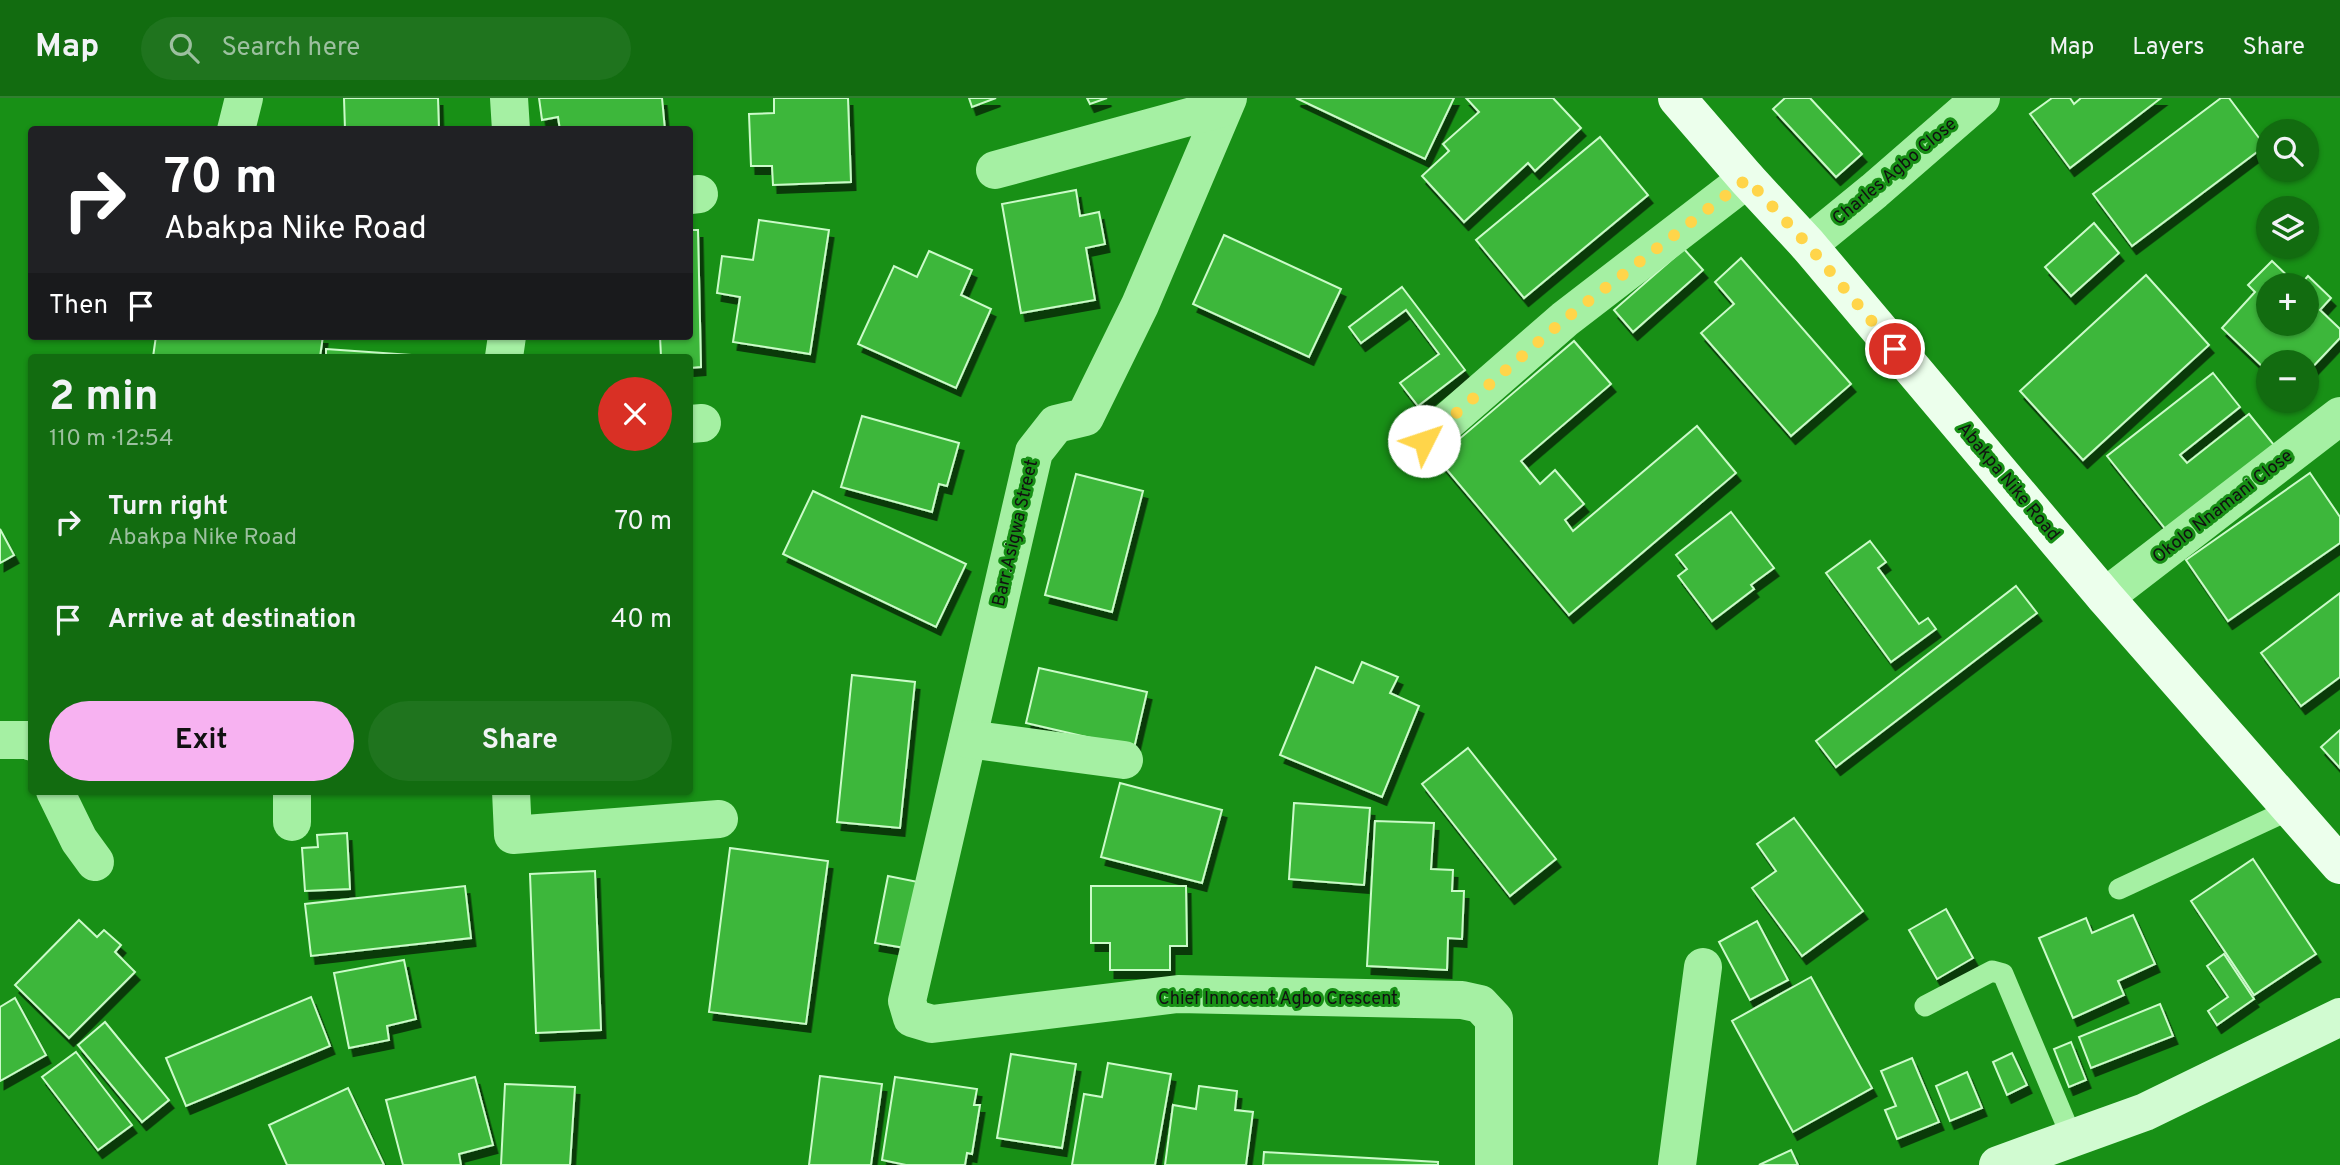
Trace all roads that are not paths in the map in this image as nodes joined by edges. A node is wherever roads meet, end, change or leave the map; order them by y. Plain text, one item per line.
1 (244, 98) edge
2 (509, 98) edge
3 (1677, 98) edge
4 (1981, 98) edge
5 (1225, 103) edge
6 (237, 126) edge
7 (510, 126) edge
8 (995, 170) dead end
9 (1747, 179) junction
10 (1808, 245) junction
11 (2340, 416) edge
12 (1424, 441) dead end
13 (2105, 597) junction
14 (968, 739) junction
15 (0, 740) edge
16 (28, 740) edge
17 (1124, 760) dead end
18 (57, 795) edge
19 (511, 795) edge
20 (2291, 809) junction
21 (719, 819) dead end
22 (95, 862) dead end
23 (2340, 865) edge
24 (2119, 889) dead end
25 (1703, 967) dead end
26 (1925, 1006) dead end
27 (912, 1017) joint
28 (2340, 1017) edge
29 (2072, 1138) junction
30 (2020, 1161) edge
31 (1494, 1165) edge
32 (1677, 1165) edge

1 - 6 street
2 - 7 street
3 - 9 main road, Abakpa Nike Road
4 - 10 street, Charles Agbo Close
5 - 8 street
5 - 14 street, Barr.Asigwa Street
9 - 10 main road, Abakpa Nike Road
9 - 12 street
10 - 13 main road, Abakpa Nike Road
11 - 13 street, Okolo Nnamani Close
13 - 20 main road, Abakpa Nike Road
14 - 17 street
14 - 27 street, Barr.Asigwa Street
15 - 16 street
18 - 22 street
19 - 21 street
20 - 23 main road, Abakpa Nike Road
20 - 24 lane
25 - 32 street
26 - 29 lane
27 - 31 street, Chief Innocent Agbo Crescent
28 - 29 main road
29 - 30 main road

